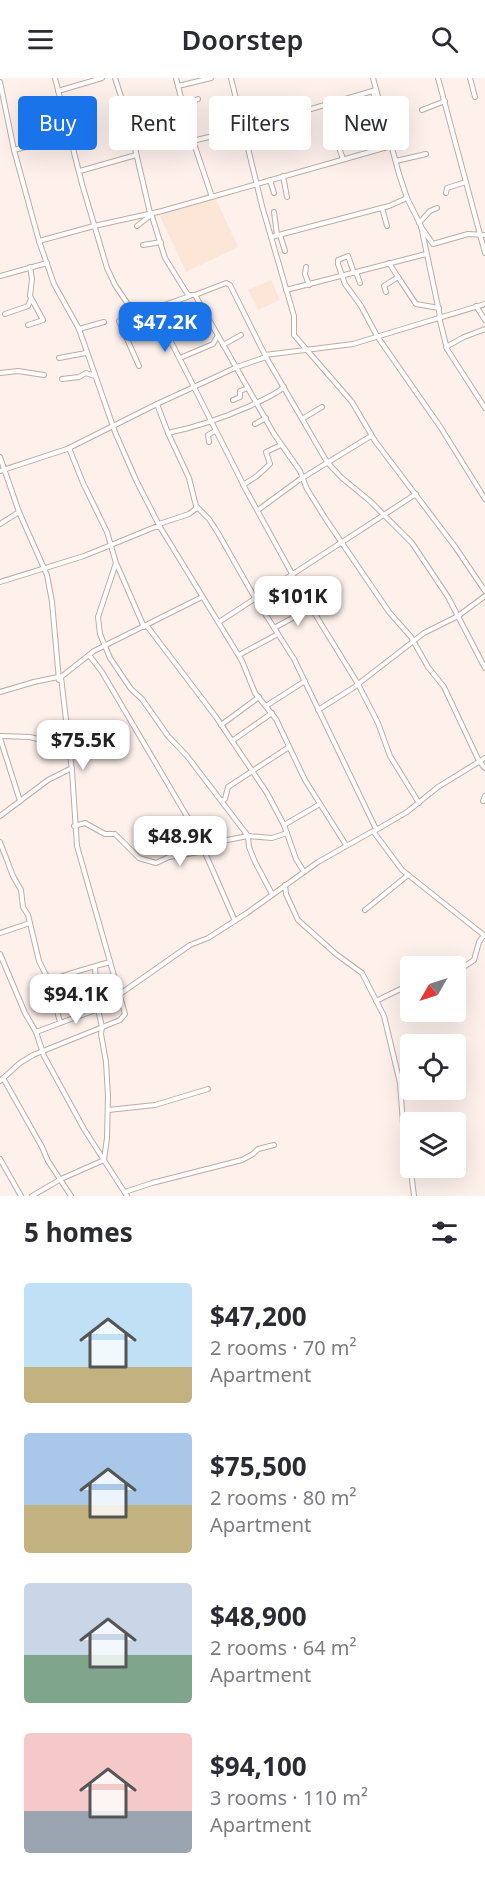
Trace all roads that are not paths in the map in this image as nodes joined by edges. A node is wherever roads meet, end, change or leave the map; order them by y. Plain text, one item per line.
1 (55, 78) edge
2 (102, 78) edge
3 (115, 78) edge
4 (176, 78) edge
5 (211, 78) edge
6 (231, 78) edge
7 (373, 78) edge
8 (438, 78) edge
9 (470, 78) edge
10 (0, 82) edge
11 (178, 87) junction
12 (58, 91) junction
13 (374, 91) junction
14 (59, 96) edge
15 (121, 96) edge
16 (180, 96) edge
17 (235, 96) edge
18 (374, 96) edge
19 (376, 96) edge
20 (475, 97) dead end
21 (445, 101) junction
22 (311, 109) edge
23 (422, 110) dead end
24 (18, 149) edge
25 (14, 150) junction
26 (75, 150) edge
27 (135, 150) edge
28 (195, 150) edge
29 (249, 150) edge
30 (340, 150) edge
31 (376, 150) edge
32 (392, 150) edge
33 (426, 154) dead end
34 (136, 155) junction
35 (343, 159) junction
36 (396, 161) junction
37 (80, 171) junction
38 (283, 176) junction
39 (270, 180) junction
40 (466, 182) junction
41 (257, 185) junction
42 (274, 193) dead end
43 (446, 193) dead end
44 (212, 197) junction
45 (287, 197) dead end
46 (407, 198) junction
47 (382, 208) junction
48 (437, 208) dead end
49 (274, 212) dead end
50 (151, 214) junction
51 (420, 225) junction
52 (94, 226) junction
53 (137, 226) dead end
54 (387, 226) dead end
55 (479, 234) junction
56 (278, 235) junction
57 (485, 235) edge
58 (271, 237) junction
59 (39, 242) junction
60 (161, 242) junction
61 (143, 245) dead end
62 (285, 251) dead end
63 (485, 253) edge
64 (426, 254) junction
65 (389, 262) junction
66 (47, 263) junction
67 (30, 267) junction
68 (306, 267) dead end
69 (355, 272) junction
70 (0, 276) edge
71 (341, 276) junction
72 (398, 277) junction
73 (360, 283) dead end
74 (309, 285) junction
75 (286, 290) junction
76 (386, 292) dead end
77 (192, 295) junction
78 (31, 297) junction
79 (485, 304) edge
80 (201, 306) junction
81 (476, 306) junction
82 (439, 308) junction
83 (155, 309) junction
84 (192, 312) dead end
85 (5, 314) dead end
86 (136, 316) junction
87 (439, 316) junction
88 (485, 320) edge
89 (104, 322) dead end
90 (28, 325) dead end
91 (79, 329) junction
92 (485, 329) edge
93 (241, 335) dead end
94 (377, 336) junction
95 (217, 337) junction
96 (223, 345) junction
97 (446, 347) junction
98 (304, 350) junction
99 (87, 353) junction
100 (265, 356) junction
101 (59, 358) dead end
102 (180, 358) junction
103 (138, 366) dead end
104 (237, 367) junction
105 (0, 373) edge
106 (44, 375) dead end
107 (95, 377) junction
108 (62, 379) dead end
109 (284, 387) junction
110 (195, 388) junction
111 (248, 388) junction
112 (232, 400) dead end
113 (257, 403) junction
114 (157, 404) junction
115 (322, 407) dead end
116 (485, 408) edge
117 (266, 418) junction
118 (303, 419) junction
119 (211, 422) junction
120 (255, 424) dead end
121 (113, 426) junction
122 (215, 431) junction
123 (168, 433) junction
124 (371, 436) junction
125 (209, 442) dead end
126 (281, 445) junction
127 (69, 448) junction
128 (0, 456) edge
129 (327, 462) junction
130 (2, 471) edge
131 (303, 477) junction
132 (243, 485) junction
133 (416, 494) junction
134 (485, 499) edge
135 (197, 508) junction
136 (258, 510) junction
137 (19, 512) junction
138 (384, 515) junction
139 (0, 524) edge
140 (158, 525) junction
141 (342, 543) junction
142 (111, 545) junction
143 (116, 563) junction
144 (45, 567) junction
145 (292, 573) junction
146 (0, 582) edge
147 (485, 591) edge
148 (485, 596) edge
149 (202, 597) junction
150 (255, 598) junction
151 (311, 608) junction
152 (458, 616) junction
153 (219, 622) junction
154 (145, 626) junction
155 (274, 628) junction
156 (278, 634) junction
157 (413, 641) junction
158 (105, 645) junction
159 (89, 655) junction
160 (239, 656) junction
161 (485, 668) edge
162 (59, 680) junction
163 (305, 681) junction
164 (358, 684) junction
165 (0, 692) edge
166 (259, 697) junction
167 (266, 706) junction
168 (318, 710) junction
169 (272, 713) junction
170 (221, 725) junction
171 (0, 737) edge
172 (68, 740) junction
173 (232, 741) junction
174 (289, 747) junction
175 (485, 758) edge
176 (479, 761) junction
177 (72, 768) junction
178 (485, 768) edge
179 (252, 771) junction
180 (20, 801) junction
181 (221, 802) junction
182 (419, 803) junction
183 (320, 804) junction
184 (0, 816) edge
185 (285, 825) junction
186 (74, 826) junction
187 (375, 830) junction
188 (287, 832) junction
189 (248, 836) junction
190 (0, 842) edge
191 (346, 845) junction
192 (204, 850) junction
193 (304, 872) junction
194 (408, 875) junction
195 (285, 885) junction
196 (272, 894) junction
197 (365, 910) dead end
198 (235, 921) junction
199 (30, 923) junction
200 (0, 933) edge
201 (485, 936) edge
202 (0, 954) edge
203 (110, 962) junction
204 (466, 965) edge
205 (95, 967) junction
206 (50, 981) junction
207 (400, 989) edge
208 (120, 994) junction
209 (376, 1001) junction
210 (98, 1009) junction
211 (60, 1022) junction
212 (102, 1027) junction
213 (36, 1032) junction
214 (42, 1050) junction
215 (2, 1080) edge
216 (208, 1089) dead end
217 (108, 1110) junction
218 (274, 1145) dead end
219 (0, 1159) edge
220 (104, 1160) junction
221 (61, 1179) junction
222 (126, 1194) edge
223 (21, 1196) edge
224 (32, 1196) edge
225 (71, 1196) edge
226 (414, 1196) edge

1 - 12 street
2 - 12 street
3 - 15 street
4 - 11 street
5 - 11 street
6 - 17 street
7 - 13 street
8 - 21 street
9 - 20 street
10 - 25 street
11 - 16 street
12 - 14 street
13 - 18 street
13 - 19 street
13 - 22 street
21 - 23 street
21 - 40 street
24 - 25 street
25 - 59 street
26 - 37 street
27 - 34 street
28 - 44 street
29 - 41 street
30 - 35 street
31 - 35 street
32 - 36 street
33 - 36 street
34 - 37 street
34 - 50 street
35 - 38 street
36 - 46 street
37 - 52 street
38 - 39 street
38 - 45 street
39 - 41 street
39 - 42 street
40 - 43 street
40 - 55 street
41 - 44 street
41 - 58 street
44 - 50 street
46 - 47 street
46 - 51 street
47 - 54 street
47 - 56 street
48 - 51 street
49 - 56 street
50 - 52 street
50 - 53 street
50 - 60 street
51 - 55 street
51 - 64 street
52 - 59 street
52 - 86 street
55 - 57 street
55 - 63 street
56 - 58 street
56 - 62 street
58 - 75 street
59 - 66 street
60 - 61 street
60 - 77 street
64 - 65 street
64 - 82 street
65 - 69 street
65 - 72 street
66 - 67 street
66 - 91 street
67 - 70 street
67 - 78 street
68 - 74 street
69 - 71 street
69 - 71 street
69 - 73 street
71 - 74 street
71 - 94 street
72 - 76 street
72 - 82 street
74 - 75 street
75 - 98 street
77 - 80 street
77 - 83 street
77 - 100 street
78 - 85 street
78 - 90 street
79 - 81 street
80 - 84 street
80 - 95 street
81 - 87 street
81 - 88 street
82 - 87 street
83 - 86 street
83 - 102 street
86 - 103 street
87 - 94 street
87 - 97 street
89 - 91 street
91 - 99 street
92 - 97 street
93 - 96 street
94 - 98 street
94 - 134 street
95 - 96 street
95 - 102 street
96 - 104 street
97 - 116 street
98 - 100 street
98 - 124 street
99 - 101 street
99 - 107 street
100 - 104 street
100 - 109 street
102 - 110 street
104 - 110 street
104 - 111 street
105 - 106 street
107 - 108 street
107 - 121 street
109 - 113 street
109 - 118 street
110 - 114 street
110 - 119 street
111 - 112 street
111 - 113 street
113 - 117 street
113 - 119 street
114 - 121 street
114 - 123 street
115 - 118 street
117 - 120 street
117 - 126 street
118 - 129 street
119 - 122 street
119 - 123 street
121 - 127 street
121 - 140 street
122 - 125 street
122 - 132 street
123 - 135 street
124 - 129 street
124 - 133 street
126 - 131 street
126 - 132 street
127 - 130 street
127 - 142 street
128 - 130 street
129 - 131 street
129 - 138 street
130 - 137 street
131 - 136 street
131 - 141 street
132 - 136 street
133 - 138 street
133 - 147 street
135 - 140 street
135 - 150 street
136 - 145 street
137 - 139 street
137 - 144 street
138 - 141 street
138 - 152 street
140 - 142 street
140 - 149 street
141 - 145 street
141 - 157 street
142 - 143 street
142 - 144 street
143 - 154 street
143 - 158 street
144 - 146 street
144 - 162 street
145 - 150 street
145 - 151 street
148 - 152 street
149 - 153 street
149 - 154 street
150 - 153 street
150 - 155 street
151 - 155 street
151 - 164 street
152 - 157 street
152 - 161 street
153 - 160 street
154 - 158 street
154 - 170 street
155 - 156 street
156 - 160 street
156 - 163 street
157 - 164 street
157 - 176 street
158 - 159 street
158 - 181 street
159 - 162 street
159 - 192 street
160 - 166 street
162 - 165 street
162 - 172 street
163 - 167 street
163 - 168 street
164 - 168 street
164 - 182 street
166 - 167 street
166 - 170 street
167 - 169 street
168 - 187 street
169 - 173 street
169 - 174 street
170 - 173 street
171 - 172 street
171 - 180 street
172 - 177 street
173 - 179 street
174 - 179 street
174 - 183 street
175 - 176 street
176 - 178 street
176 - 182 street
177 - 180 street
177 - 186 street
179 - 181 street
179 - 185 street
180 - 184 street
181 - 189 street
182 - 187 street
183 - 185 street
183 - 191 street
185 - 188 street
186 - 192 street
186 - 203 street
187 - 191 street
187 - 194 street
188 - 189 street
188 - 193 street
189 - 192 street
189 - 196 street
190 - 199 street
191 - 193 street
192 - 198 street
193 - 195 street
194 - 197 street
194 - 201 street
195 - 196 street
195 - 209 street
196 - 198 street
198 - 208 street
199 - 200 street
199 - 206 street
201 - 204 street
202 - 213 street
203 - 205 street
203 - 208 street
205 - 206 street
205 - 210 street
206 - 211 street
207 - 209 street
208 - 212 street
209 - 226 street
210 - 211 street
210 - 212 street
211 - 213 street
212 - 214 street
212 - 217 street
213 - 214 street
214 - 215 street
214 - 220 street
215 - 221 street
216 - 217 street
217 - 220 street
218 - 222 street
219 - 223 street
220 - 221 street
220 - 222 street
221 - 224 street
221 - 225 street

